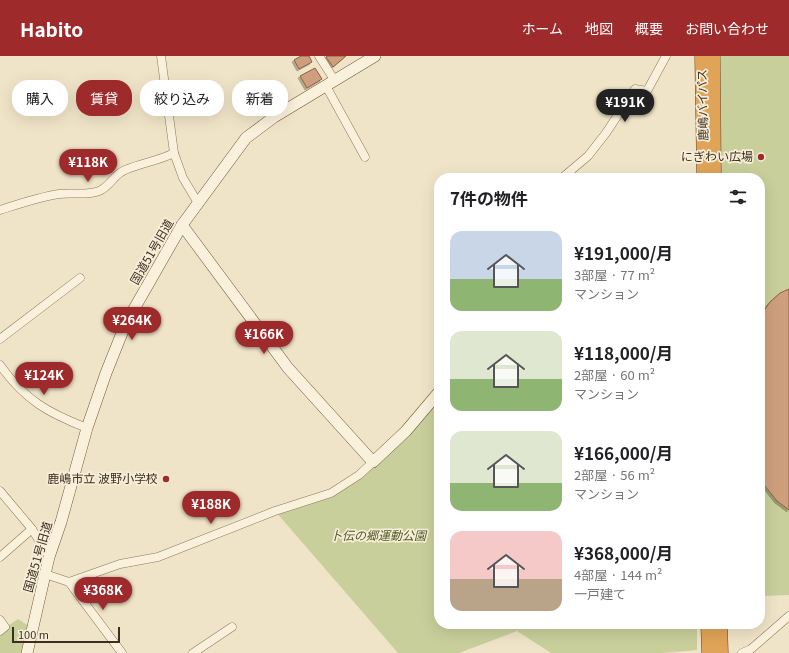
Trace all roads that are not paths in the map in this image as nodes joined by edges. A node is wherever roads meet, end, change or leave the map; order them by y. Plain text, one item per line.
1 (161, 56) edge
2 (319, 56) edge
3 (666, 56) edge
4 (702, 56) edge
5 (713, 56) edge
6 (370, 57) edge
7 (330, 84) junction
8 (174, 153) junction
9 (365, 157) dead end
10 (568, 173) edge
11 (704, 173) edge
12 (714, 173) edge
13 (198, 203) junction
14 (0, 210) edge
15 (182, 225) junction
16 (80, 278) dead end
17 (0, 339) edge
18 (0, 365) edge
19 (434, 398) edge
20 (87, 428) junction
21 (373, 462) junction
22 (0, 491) edge
23 (32, 529) junction
24 (0, 557) edge
25 (49, 557) junction
26 (45, 574) junction
27 (69, 582) junction
28 (789, 616) edge
29 (0, 620) edge
30 (232, 627) dead end
31 (708, 629) edge
32 (720, 629) edge
33 (0, 631) edge
34 (26, 653) edge
35 (122, 653) edge
36 (193, 653) edge
37 (709, 653) edge
38 (721, 653) edge
39 (742, 653) edge

1 - 8 street
2 - 7 street
3 - 10 street
4 - 11 highway, 鹿嶋バイパス
5 - 12 highway, 鹿嶋バイパス
6 - 7 street, 国道51号旧道
7 - 9 street
7 - 13 street, 国道51号旧道
8 - 13 street
8 - 14 street
13 - 15 street, 国道51号旧道
15 - 20 street, 国道51号旧道
15 - 21 street
16 - 17 street
18 - 20 street
19 - 21 street
20 - 25 street, 国道51号旧道
21 - 27 street
22 - 23 street
23 - 24 street
23 - 25 street
25 - 26 street, 国道51号旧道
26 - 27 street
26 - 34 street, 国道51号旧道
27 - 35 street
28 - 39 street
29 - 33 street
30 - 36 street
31 - 37 highway
32 - 38 highway

